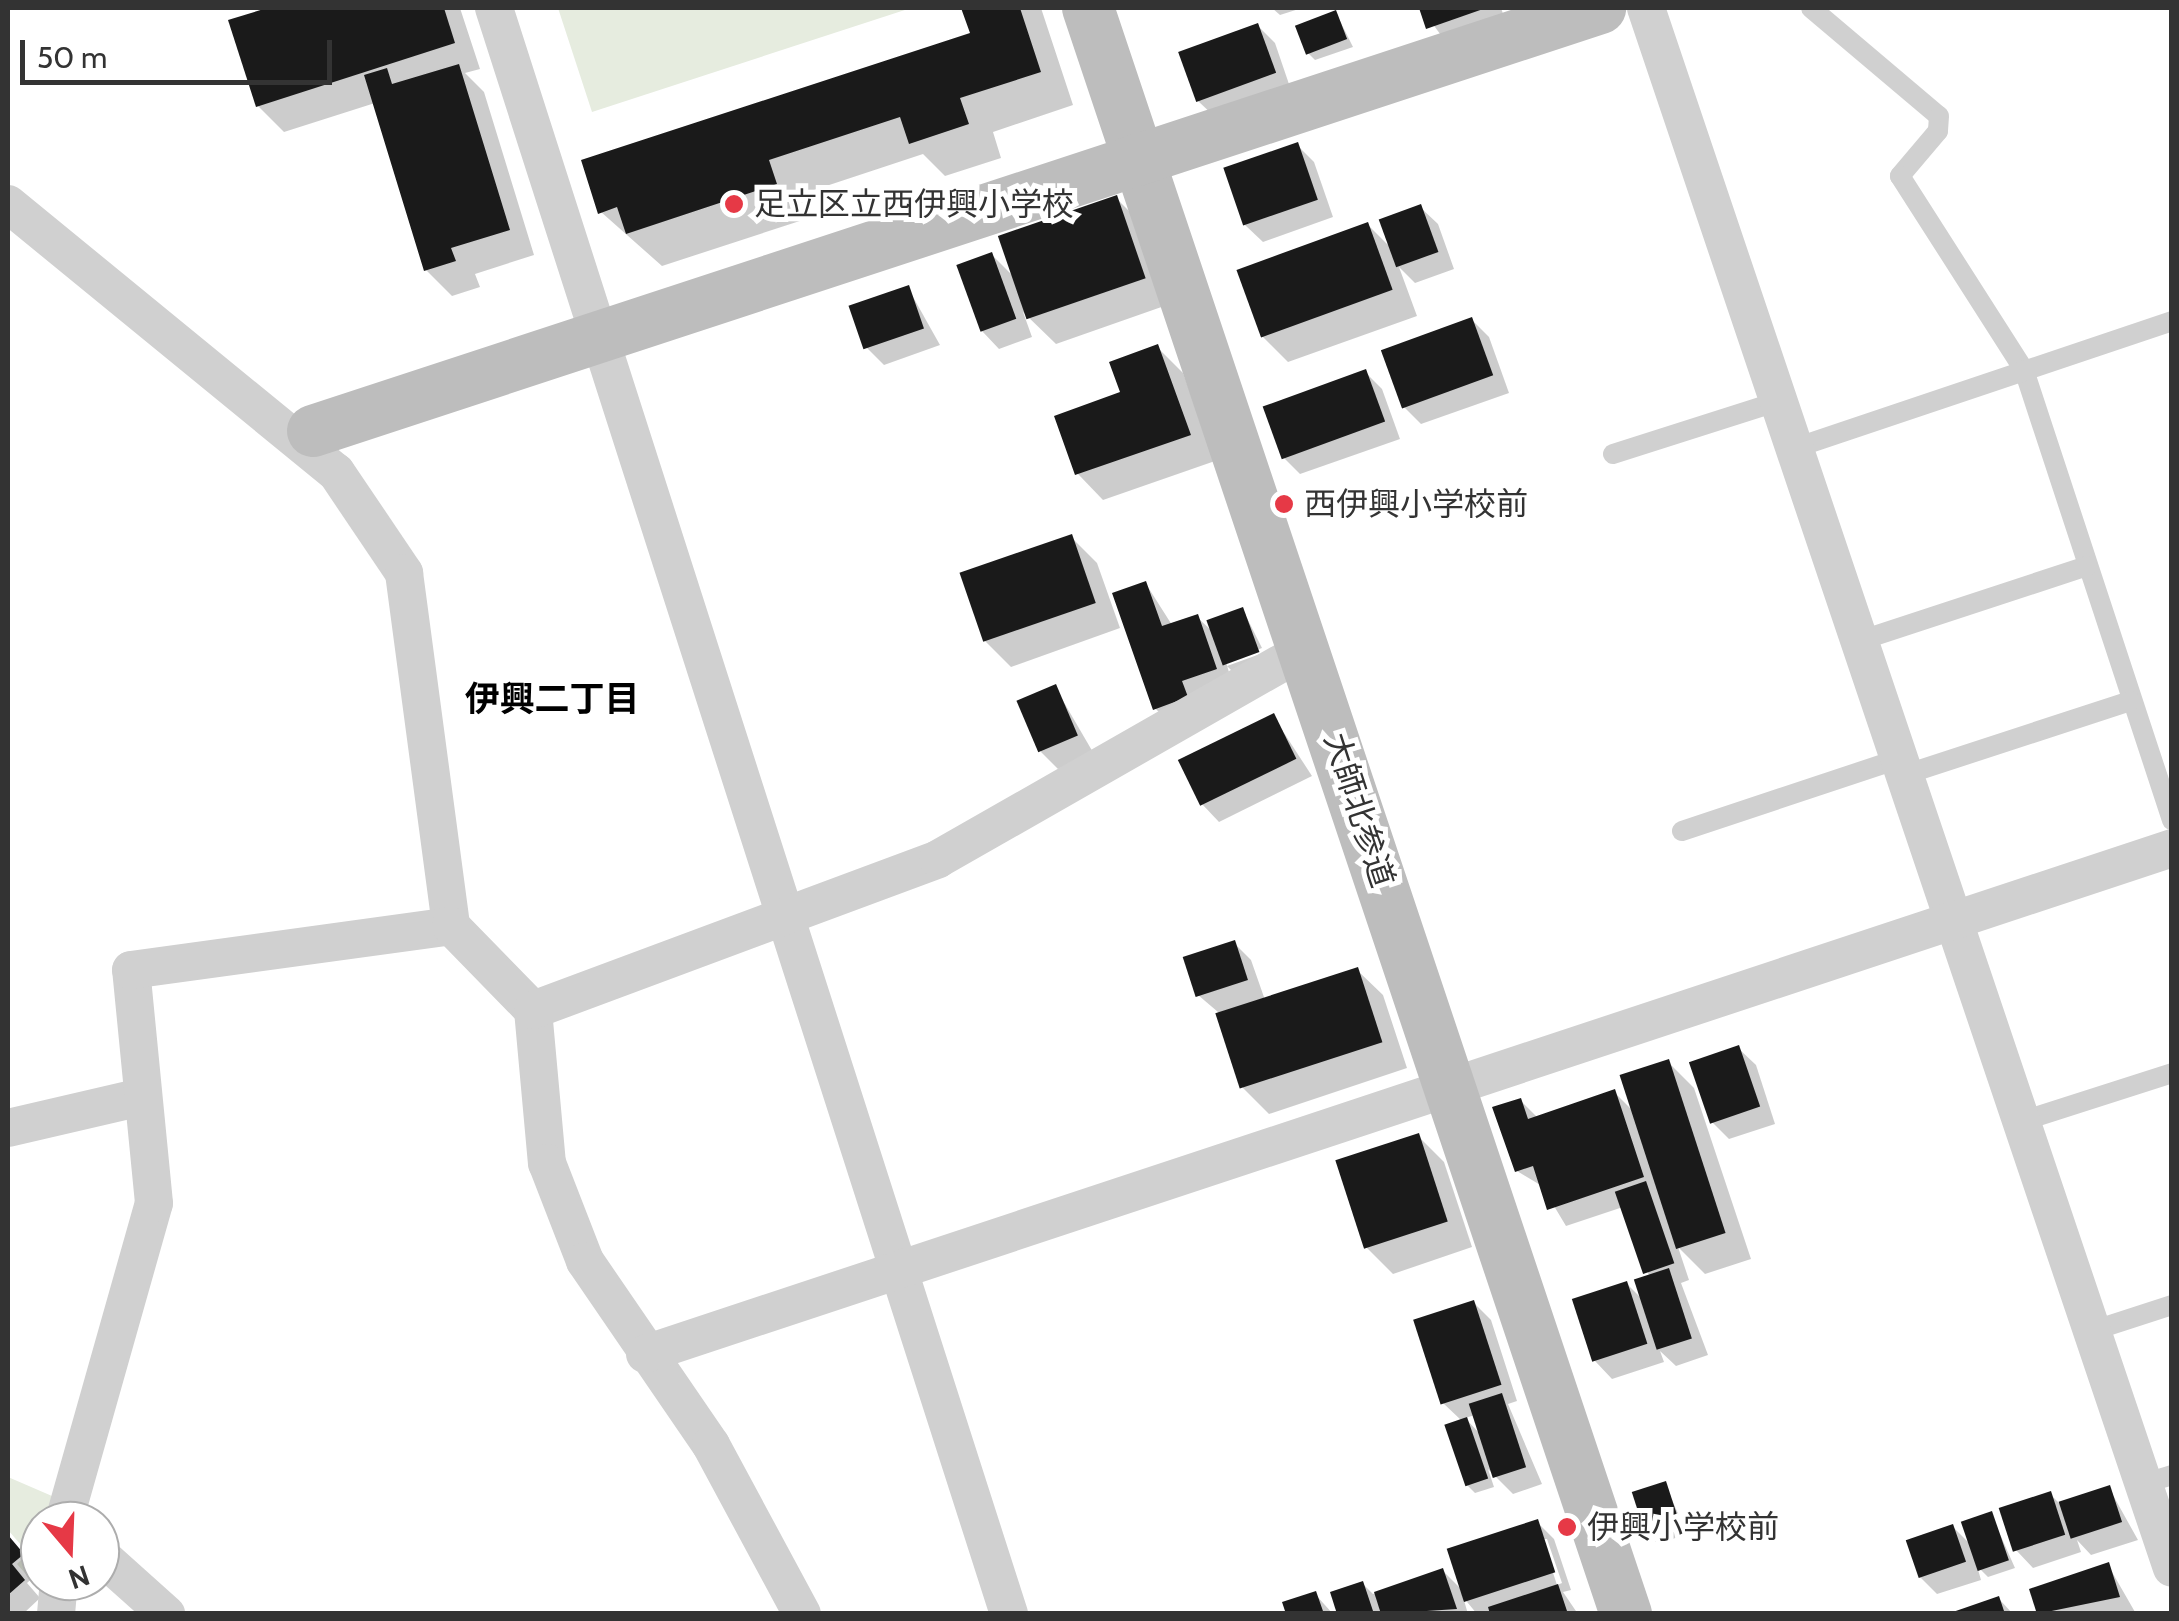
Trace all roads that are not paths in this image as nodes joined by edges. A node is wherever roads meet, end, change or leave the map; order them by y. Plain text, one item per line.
1 (494, 8) edge
2 (1088, 8) edge
3 (1600, 8) edge
4 (1646, 8) edge
5 (1811, 8) edge
6 (1138, 160) junction
7 (8, 204) edge
8 (2172, 322) edge
9 (598, 334) junction
10 (2024, 370) junction
11 (1782, 400) junction
12 (304, 435) junction
13 (1798, 447) junction
14 (1613, 454) dead end
15 (2087, 566) junction
16 (1862, 640) junction
17 (1305, 650) junction
18 (2130, 701) junction
19 (1904, 766) junction
20 (2172, 820) edge
21 (1682, 831) dead end
22 (2172, 848) edge
23 (788, 916) junction
24 (1956, 918) junction
25 (451, 926) junction
26 (533, 1010) junction
27 (2172, 1073) edge
28 (1452, 1090) junction
29 (140, 1096) junction
30 (2026, 1120) junction
31 (8, 1128) edge
32 (898, 1268) junction
33 (2172, 1305) edge
34 (2096, 1330) junction
35 (645, 1354) junction
36 (2159, 1479) edge
37 (70, 1501) edge
38 (2172, 1568) edge
39 (120, 1573) edge
40 (166, 1614) edge
41 (802, 1614) edge
42 (1010, 1614) edge
43 (1626, 1614) edge

1 - 9 street
2 - 6 street, 大師北参道
3 - 6 street
4 - 11 street
5 - 10 lane
6 - 9 street
6 - 17 street, 大師北参道
7 - 12 street
8 - 10 lane
9 - 12 street
9 - 23 street
10 - 13 lane
10 - 15 lane
11 - 13 street
11 - 14 lane
12 - 25 street
13 - 16 street
15 - 16 lane
15 - 18 lane
16 - 19 street
17 - 23 street
17 - 28 street, 大師北参道
18 - 19 lane
18 - 20 lane
19 - 21 lane
19 - 24 street
22 - 24 street
23 - 26 street
23 - 32 street
24 - 28 street
24 - 30 street
25 - 26 street
25 - 29 street
26 - 35 street
27 - 30 lane
28 - 32 street
28 - 43 street, 大師北参道
29 - 31 street
29 - 37 street
30 - 34 street
32 - 35 street
32 - 42 street
33 - 34 lane
34 - 36 street
35 - 41 street
36 - 38 street
39 - 40 street

